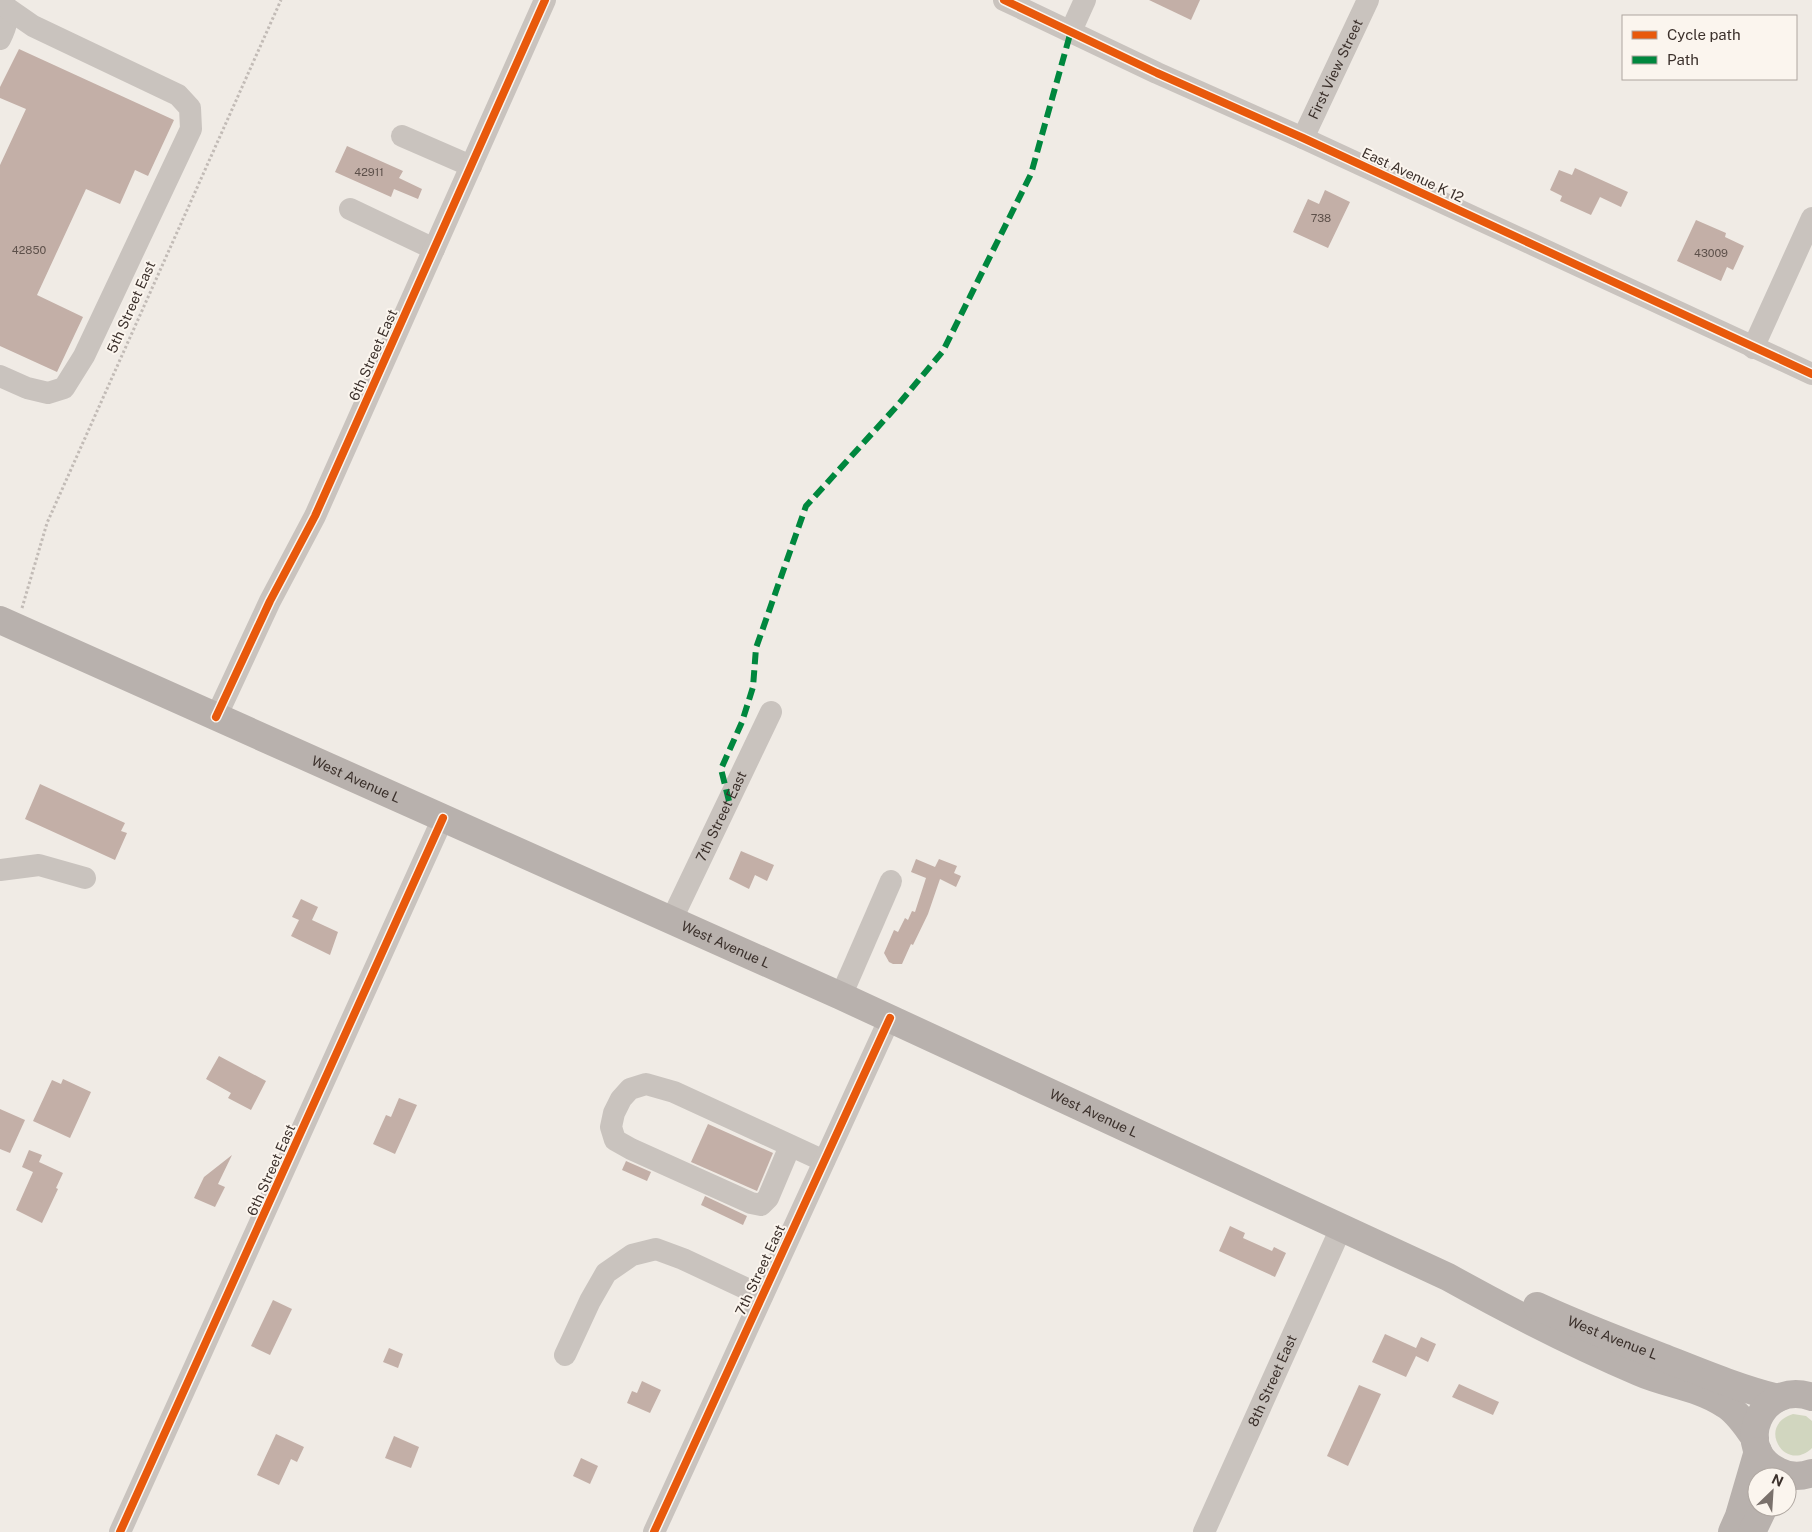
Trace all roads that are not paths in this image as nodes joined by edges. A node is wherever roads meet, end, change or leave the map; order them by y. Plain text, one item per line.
1 (545, 0) edge
2 (1004, 0) edge
3 (1085, 0) edge
4 (1368, 0) edge
5 (5, 4) edge
6 (1070, 31) junction
7 (0, 39) edge
8 (402, 136) dead end
9 (1303, 138) junction
10 (471, 166) junction
11 (350, 209) dead end
12 (1812, 218) edge
13 (434, 249) junction
14 (1753, 348) junction
15 (1812, 374) edge
16 (0, 376) edge
17 (8, 624) edge
18 (771, 712) dead end
19 (216, 717) junction
20 (443, 818) junction
21 (0, 870) edge
22 (85, 878) dead end
23 (891, 882) dead end
24 (671, 921) junction
25 (841, 996) junction
26 (890, 1018) junction
27 (790, 1146) junction
28 (824, 1161) junction
29 (1341, 1228) junction
30 (1448, 1277) junction
31 (762, 1296) junction
32 (565, 1355) dead end
33 (1798, 1392) edge
34 (1756, 1444) junction
35 (1798, 1477) edge
36 (1759, 1517) edge
37 (120, 1532) edge
38 (654, 1532) edge
39 (1204, 1532) edge
40 (1732, 1532) edge
41 (1752, 1532) edge

1 - 10 street, 6th Street East
2 - 6 street, East Avenue K 12
3 - 6 street
4 - 9 street, First View Street
5 - 7 street
5 - 16 street
6 - 9 street, East Avenue K 12
8 - 10 street
9 - 14 street, East Avenue K 12
10 - 13 street, 6th Street East
11 - 13 street
12 - 14 street
13 - 19 street, 6th Street East
14 - 15 street, East Avenue K 12
17 - 19 main road, West Avenue L
18 - 24 street, 7th Street East
19 - 20 main road, West Avenue L
20 - 24 main road, West Avenue L
20 - 37 street, 6th Street East
21 - 22 street
23 - 25 street
24 - 25 main road, West Avenue L
25 - 26 main road, West Avenue L
26 - 28 street, 7th Street East
26 - 29 main road, West Avenue L
27 - 27 street
27 - 28 street
28 - 31 street, 7th Street East
29 - 30 main road, West Avenue L
29 - 39 street, 8th Street East
30 - 33 main road, West Avenue L
30 - 34 main road, West Avenue L
31 - 32 street
31 - 38 street, 7th Street East
33 - 34 main road
34 - 35 main road, West Avenue L
34 - 40 main road
36 - 41 main road

